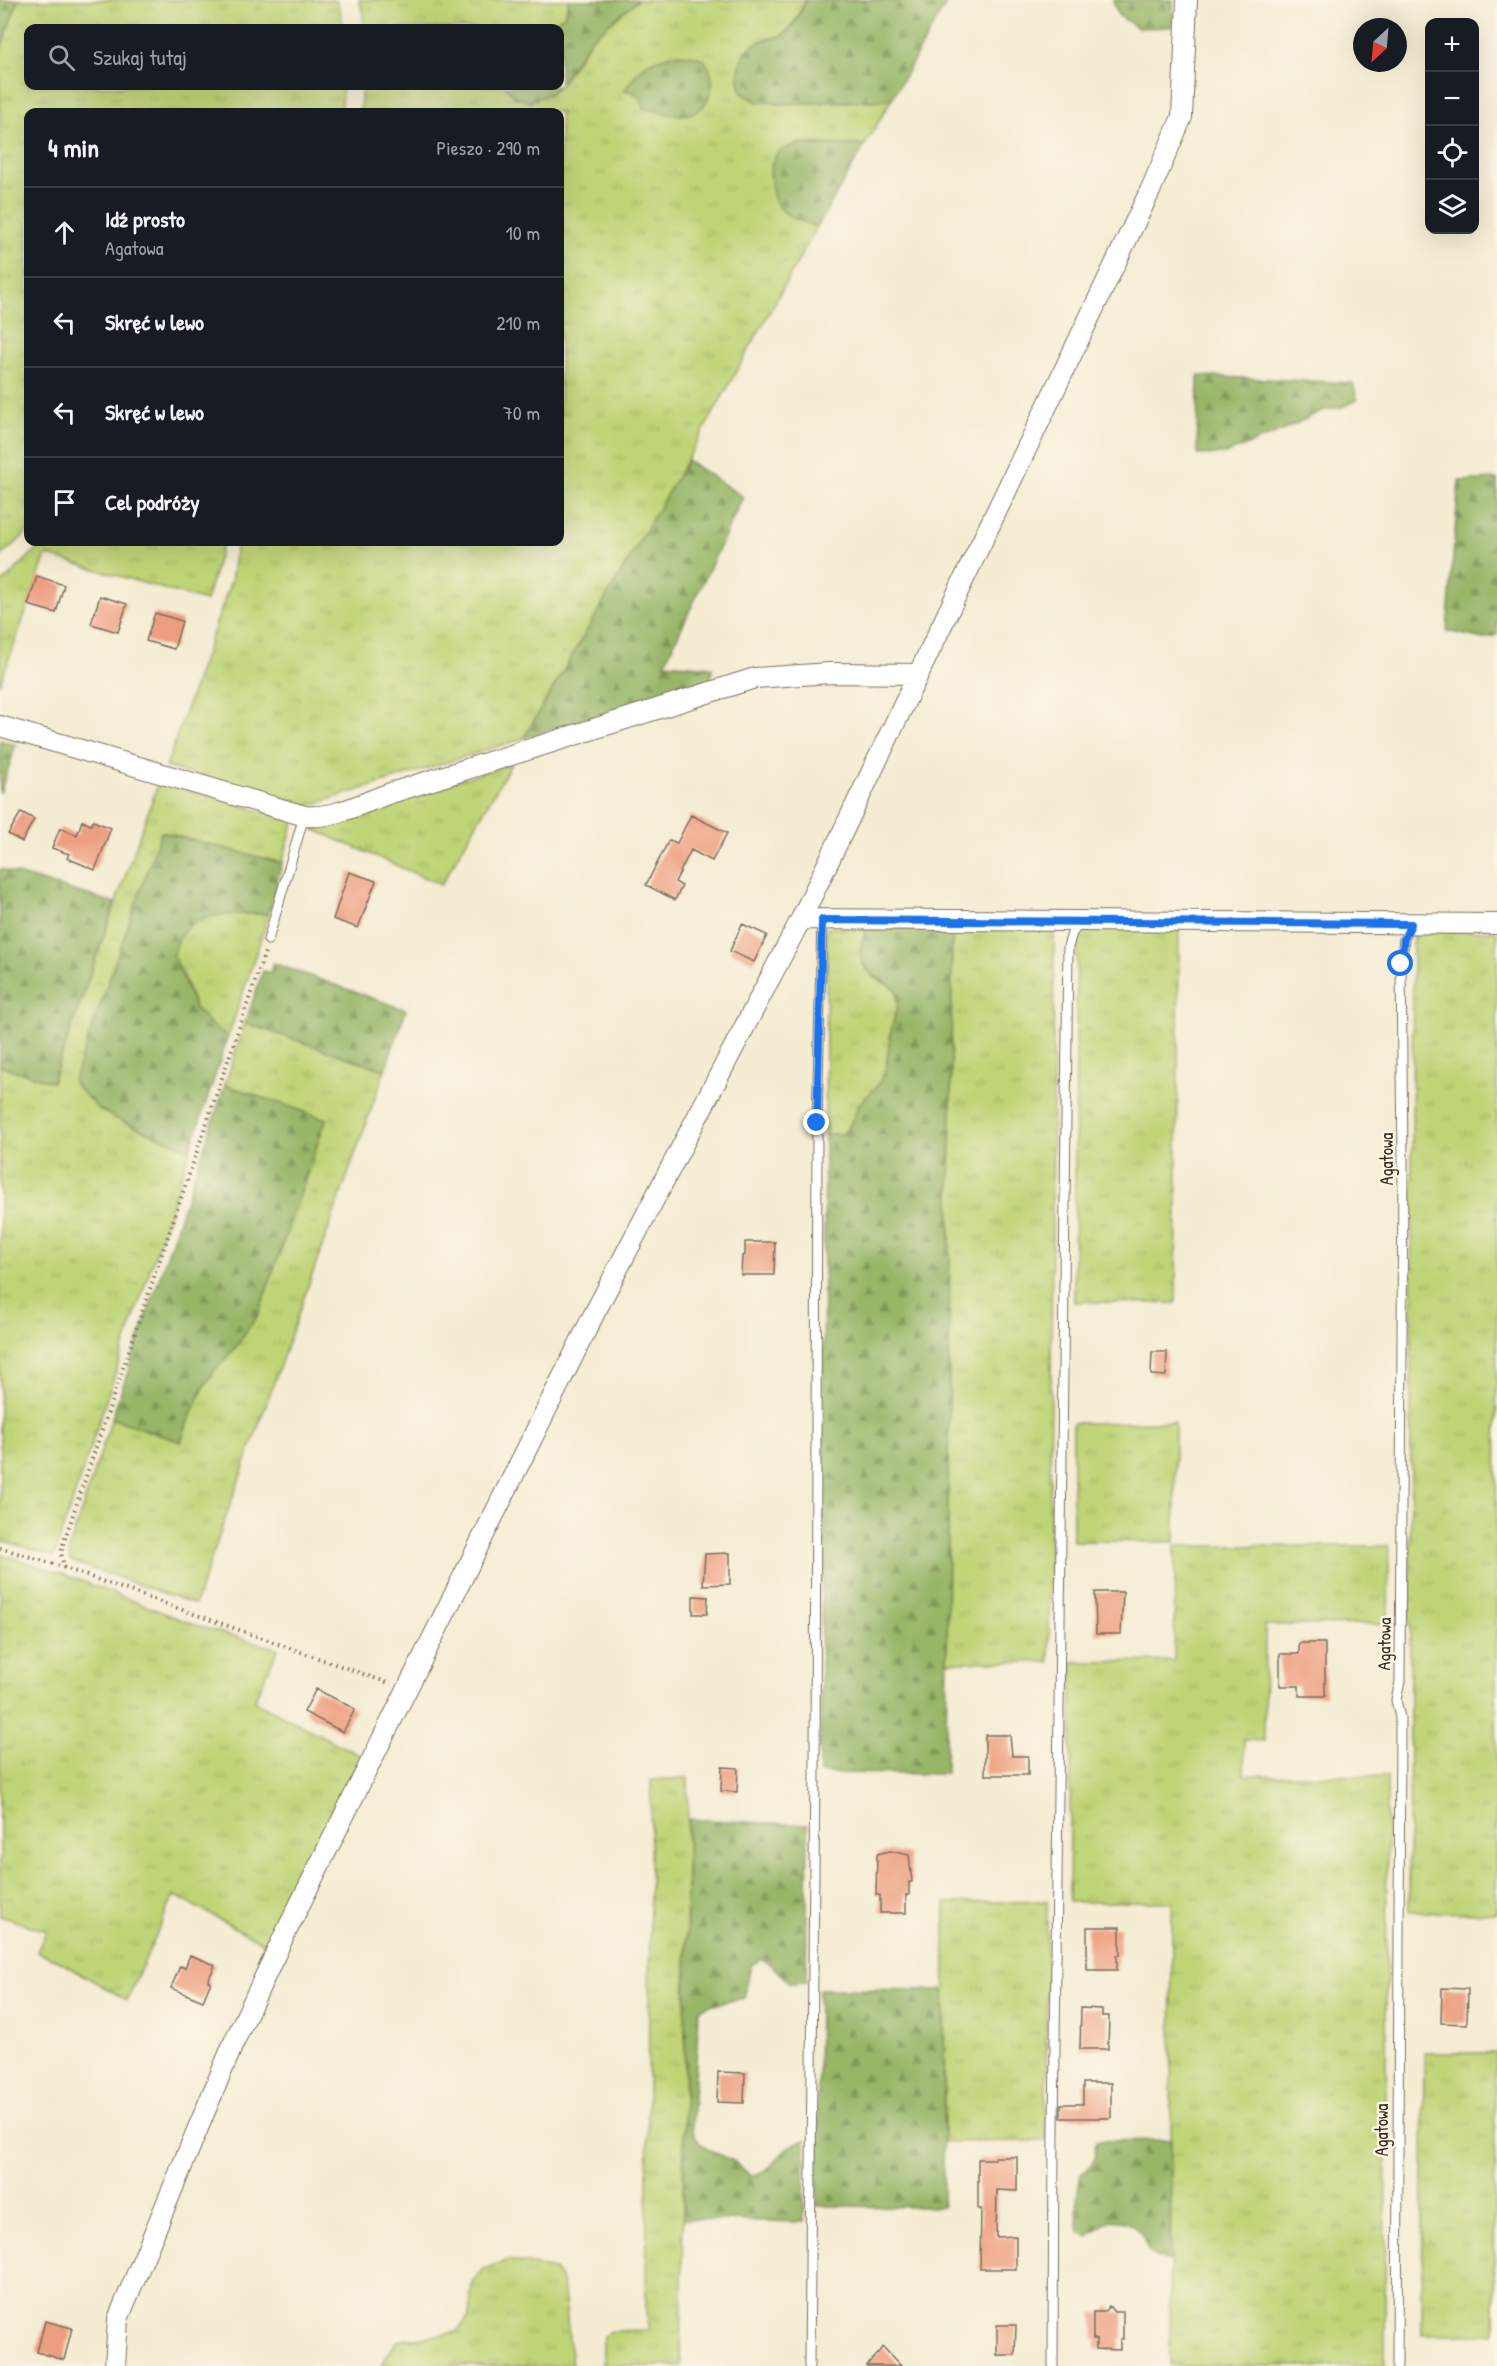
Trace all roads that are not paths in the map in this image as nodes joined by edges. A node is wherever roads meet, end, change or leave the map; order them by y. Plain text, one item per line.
1 (1187, 0) edge
2 (917, 674) junction
3 (0, 726) edge
4 (304, 816) junction
5 (801, 919) junction
6 (822, 920) junction
7 (1080, 922) junction
8 (1411, 924) junction
9 (1497, 924) edge
10 (268, 940) road end
11 (115, 2366) edge
12 (809, 2366) edge
13 (1053, 2366) edge
14 (1397, 2366) edge

1 - 2 street
2 - 4 street
2 - 5 street
3 - 4 street
4 - 10 lane
5 - 6 street
5 - 11 street
6 - 7 street
6 - 12 lane
7 - 8 street
7 - 13 lane
8 - 9 street
8 - 14 lane, Agatowa

